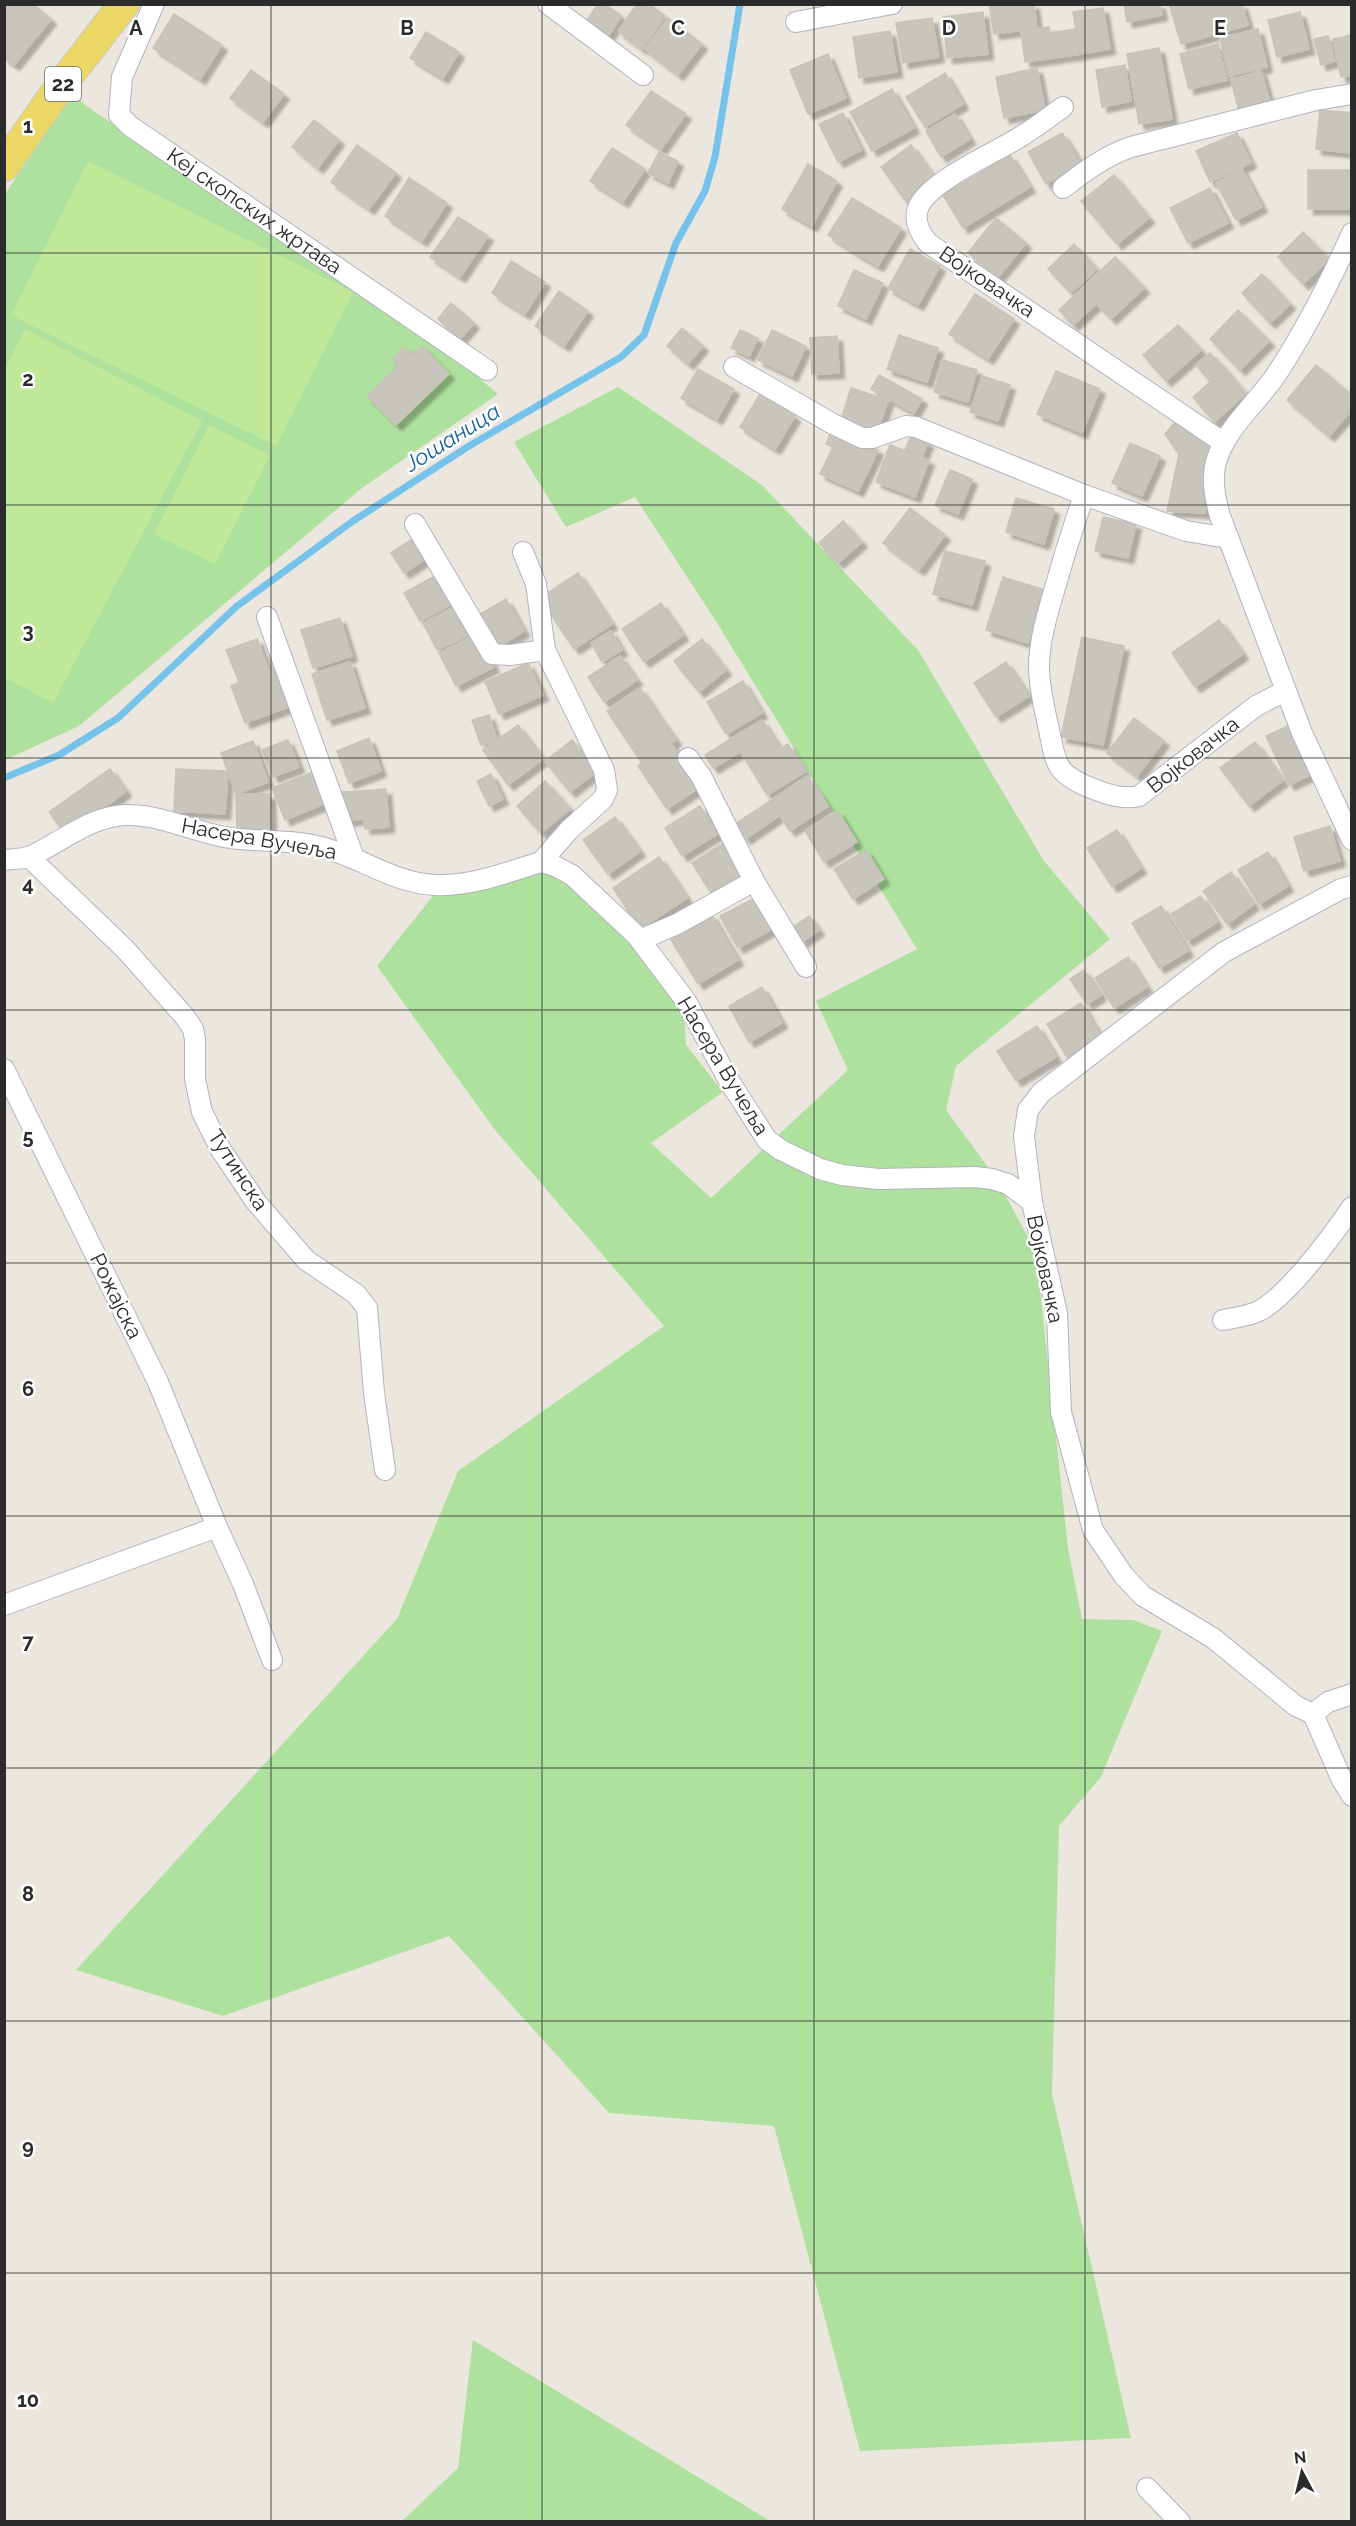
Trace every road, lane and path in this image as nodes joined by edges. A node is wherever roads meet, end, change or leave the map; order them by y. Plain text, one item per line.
1 (124, 4) edge
2 (154, 4) edge
3 (548, 4) edge
4 (892, 4) edge
5 (796, 22) dead end
6 (643, 75) dead end
7 (1352, 94) edge
8 (1063, 107) dead end
9 (4, 166) edge
10 (1063, 188) dead end
11 (1352, 233) edge
12 (734, 367) dead end
13 (487, 370) dead end
14 (1224, 443) junction
15 (1084, 495) junction
16 (415, 524) dead end
17 (1228, 538) junction
18 (524, 552) dead end
19 (267, 617) dead end
20 (545, 650) junction
21 (1286, 691) junction
22 (688, 758) dead end
23 (1352, 840) edge
24 (29, 857) junction
25 (354, 858) junction
26 (4, 860) edge
27 (541, 862) junction
28 (754, 881) junction
29 (1352, 886) edge
30 (640, 940) junction
31 (806, 967) dead end
32 (4, 1069) edge
33 (1032, 1202) junction
34 (1352, 1207) edge
35 (1223, 1320) dead end
36 (385, 1470) dead end
37 (217, 1527) junction
38 (4, 1605) edge
39 (272, 1660) dead end
40 (1352, 1694) edge
41 (1313, 1714) junction
42 (1352, 1796) edge
43 (1147, 2488) dead end
44 (1180, 2522) edge

1 - 9 main road, 22
2 - 13 street, Кеј скопских жртава
3 - 6 street
4 - 5 street
7 - 10 street
8 - 14 street, Војковачка
11 - 14 street
12 - 15 street
14 - 17 street
15 - 17 street
15 - 21 street, Војковачка
16 - 20 street
17 - 21 street
18 - 20 street
19 - 25 street, Насера Вучеља
20 - 27 street
21 - 23 street
22 - 28 street
24 - 25 street, Насера Вучеља
24 - 26 street
24 - 36 street, Тутинска
25 - 27 street, Насера Вучеља
27 - 30 street, Насера Вучеља
28 - 30 street
28 - 31 street
29 - 33 street, Војковачка
30 - 33 street, Насера Вучеља
32 - 37 street, Рожајска
33 - 41 street, Војковачка
34 - 35 street
37 - 38 street
37 - 39 street, Рожајска
40 - 41 street
41 - 42 street
43 - 44 street

